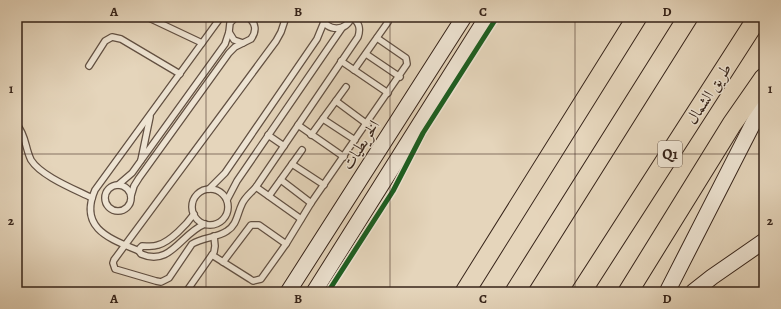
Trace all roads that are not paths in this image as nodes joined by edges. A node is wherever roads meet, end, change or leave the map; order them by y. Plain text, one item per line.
1 (147, 17) edge
2 (220, 17) edge
3 (236, 17) edge
4 (248, 17) edge
5 (286, 17) edge
6 (352, 17) edge
7 (464, 17) edge
8 (488, 17) edge
9 (637, 17) edge
10 (642, 17) edge
11 (688, 17) edge
12 (758, 17) edge
13 (322, 18) edge
14 (254, 19) edge
15 (388, 22) dead end
16 (342, 28) junction
17 (228, 32) junction
18 (377, 38) junction
19 (624, 40) junction
20 (243, 43) junction
21 (202, 44) junction
22 (366, 54) junction
23 (341, 61) junction
24 (89, 66) dead end
25 (354, 70) junction
26 (180, 74) junction
27 (400, 77) junction
28 (764, 78) edge
29 (346, 87) dead end
30 (388, 93) junction
31 (336, 101) junction
32 (764, 102) edge
33 (150, 115) junction
34 (323, 119) junction
35 (367, 124) junction
36 (17, 125) edge
37 (298, 126) junction
38 (268, 135) junction
39 (311, 135) junction
40 (355, 140) junction
41 (284, 146) junction
42 (302, 150) dead end
43 (344, 157) junction
44 (140, 162) junction
45 (292, 164) junction
46 (280, 180) junction
47 (118, 185) junction
48 (324, 185) junction
49 (256, 187) junction
50 (209, 189) junction
51 (131, 196) junction
52 (269, 196) junction
53 (92, 198) junction
54 (227, 200) junction
55 (311, 203) junction
56 (194, 214) junction
57 (301, 219) junction
58 (206, 224) junction
59 (214, 236) junction
60 (764, 241) edge
61 (286, 244) junction
62 (126, 246) junction
63 (140, 251) junction
64 (212, 255) junction
65 (223, 262) junction
66 (186, 292) edge
67 (288, 292) edge
68 (314, 292) edge
69 (465, 292) edge
70 (515, 292) edge
71 (582, 292) edge
72 (628, 292) edge
73 (667, 292) edge
74 (693, 292) edge

1 - 21 lane
2 - 21 lane
3 - 17 lane
4 - 14 lane
5 - 62 lane
6 - 16 lane
6 - 23 lane
7 - 67 main road, الخريطيات
8 - 68 main road
9 - 19 highway
10 - 19 highway
11 - 70 highway
12 - 71 highway, طريق الشمال / Q1
13 - 16 lane
13 - 50 lane
14 - 20 lane
15 - 18 lane
16 - 38 lane
17 - 20 lane
17 - 44 lane
18 - 22 lane
18 - 27 lane
19 - 69 highway
20 - 51 lane
21 - 26 lane
22 - 25 lane
22 - 27 lane
23 - 25 lane
23 - 37 lane
24 - 26 lane
25 - 30 lane
26 - 33 lane
27 - 30 lane
28 - 72 highway
29 - 31 lane
30 - 35 lane
31 - 34 lane
31 - 35 lane
32 - 73 main road
33 - 44 lane
33 - 53 lane
34 - 39 lane
34 - 40 lane
35 - 40 lane
36 - 53 lane
37 - 39 lane
37 - 41 lane
38 - 41 lane
38 - 54 lane
39 - 43 lane
40 - 43 lane
41 - 49 lane
42 - 45 lane
43 - 48 lane
44 - 47 lane
45 - 46 lane
45 - 48 lane
46 - 52 lane
46 - 55 lane
47 - 51 lane
47 - 51 lane
48 - 55 lane
49 - 52 lane
49 - 59 lane
50 - 54 lane
50 - 56 lane
52 - 57 lane
53 - 62 lane
54 - 58 lane
55 - 57 lane
56 - 58 lane
56 - 63 lane
57 - 61 lane
58 - 63 lane
59 - 62 lane
59 - 64 lane
60 - 74 main road
61 - 65 lane
61 - 65 lane
62 - 63 lane
64 - 65 lane
64 - 66 lane

